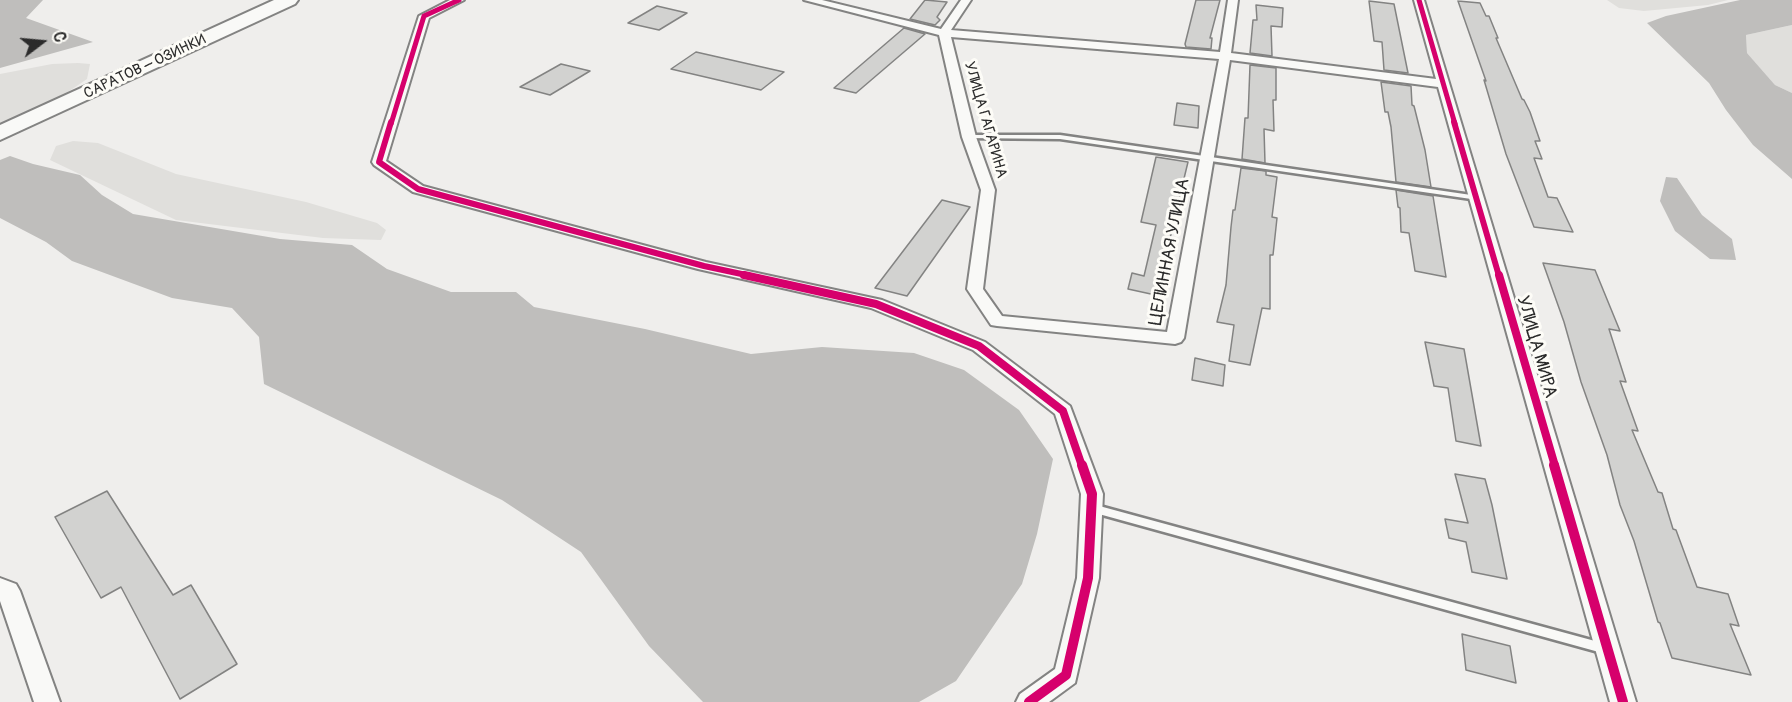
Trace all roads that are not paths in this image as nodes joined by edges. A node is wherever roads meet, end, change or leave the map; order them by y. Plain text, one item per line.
1 (289, 0) edge
2 (459, 0) edge
3 (809, 0) edge
4 (966, 0) edge
5 (1233, 0) edge
6 (1419, 0) edge
7 (944, 33) junction
8 (1225, 57) junction
9 (1445, 84) junction
10 (0, 133) edge
11 (969, 137) junction
12 (1207, 160) junction
13 (1478, 198) junction
14 (997, 321) junction
15 (979, 346) junction
16 (1091, 508) junction
17 (0, 588) edge
18 (1608, 650) junction
19 (47, 702) edge
20 (1029, 702) edge
21 (1623, 702) edge

1 - 10 highway, САРАТОВ – ОЗИНКИ
2 - 15 street
3 - 7 street
4 - 7 street
5 - 8 street, ЦЕЛИННАЯ УЛИЦА
6 - 9 street, УЛИЦА МИРА
7 - 8 street
7 - 11 street, УЛИЦА ГАГАРИНА
8 - 9 street
8 - 12 street, ЦЕЛИННАЯ УЛИЦА
9 - 13 street, УЛИЦА МИРА
11 - 12 lane
11 - 14 street, УЛИЦА ГАГАРИНА
12 - 13 lane
12 - 14 street, ЦЕЛИННАЯ УЛИЦА
13 - 18 street, УЛИЦА МИРА
14 - 15 street
15 - 16 street
16 - 18 lane
16 - 20 street
17 - 19 street
18 - 21 street, УЛИЦА МИРА

